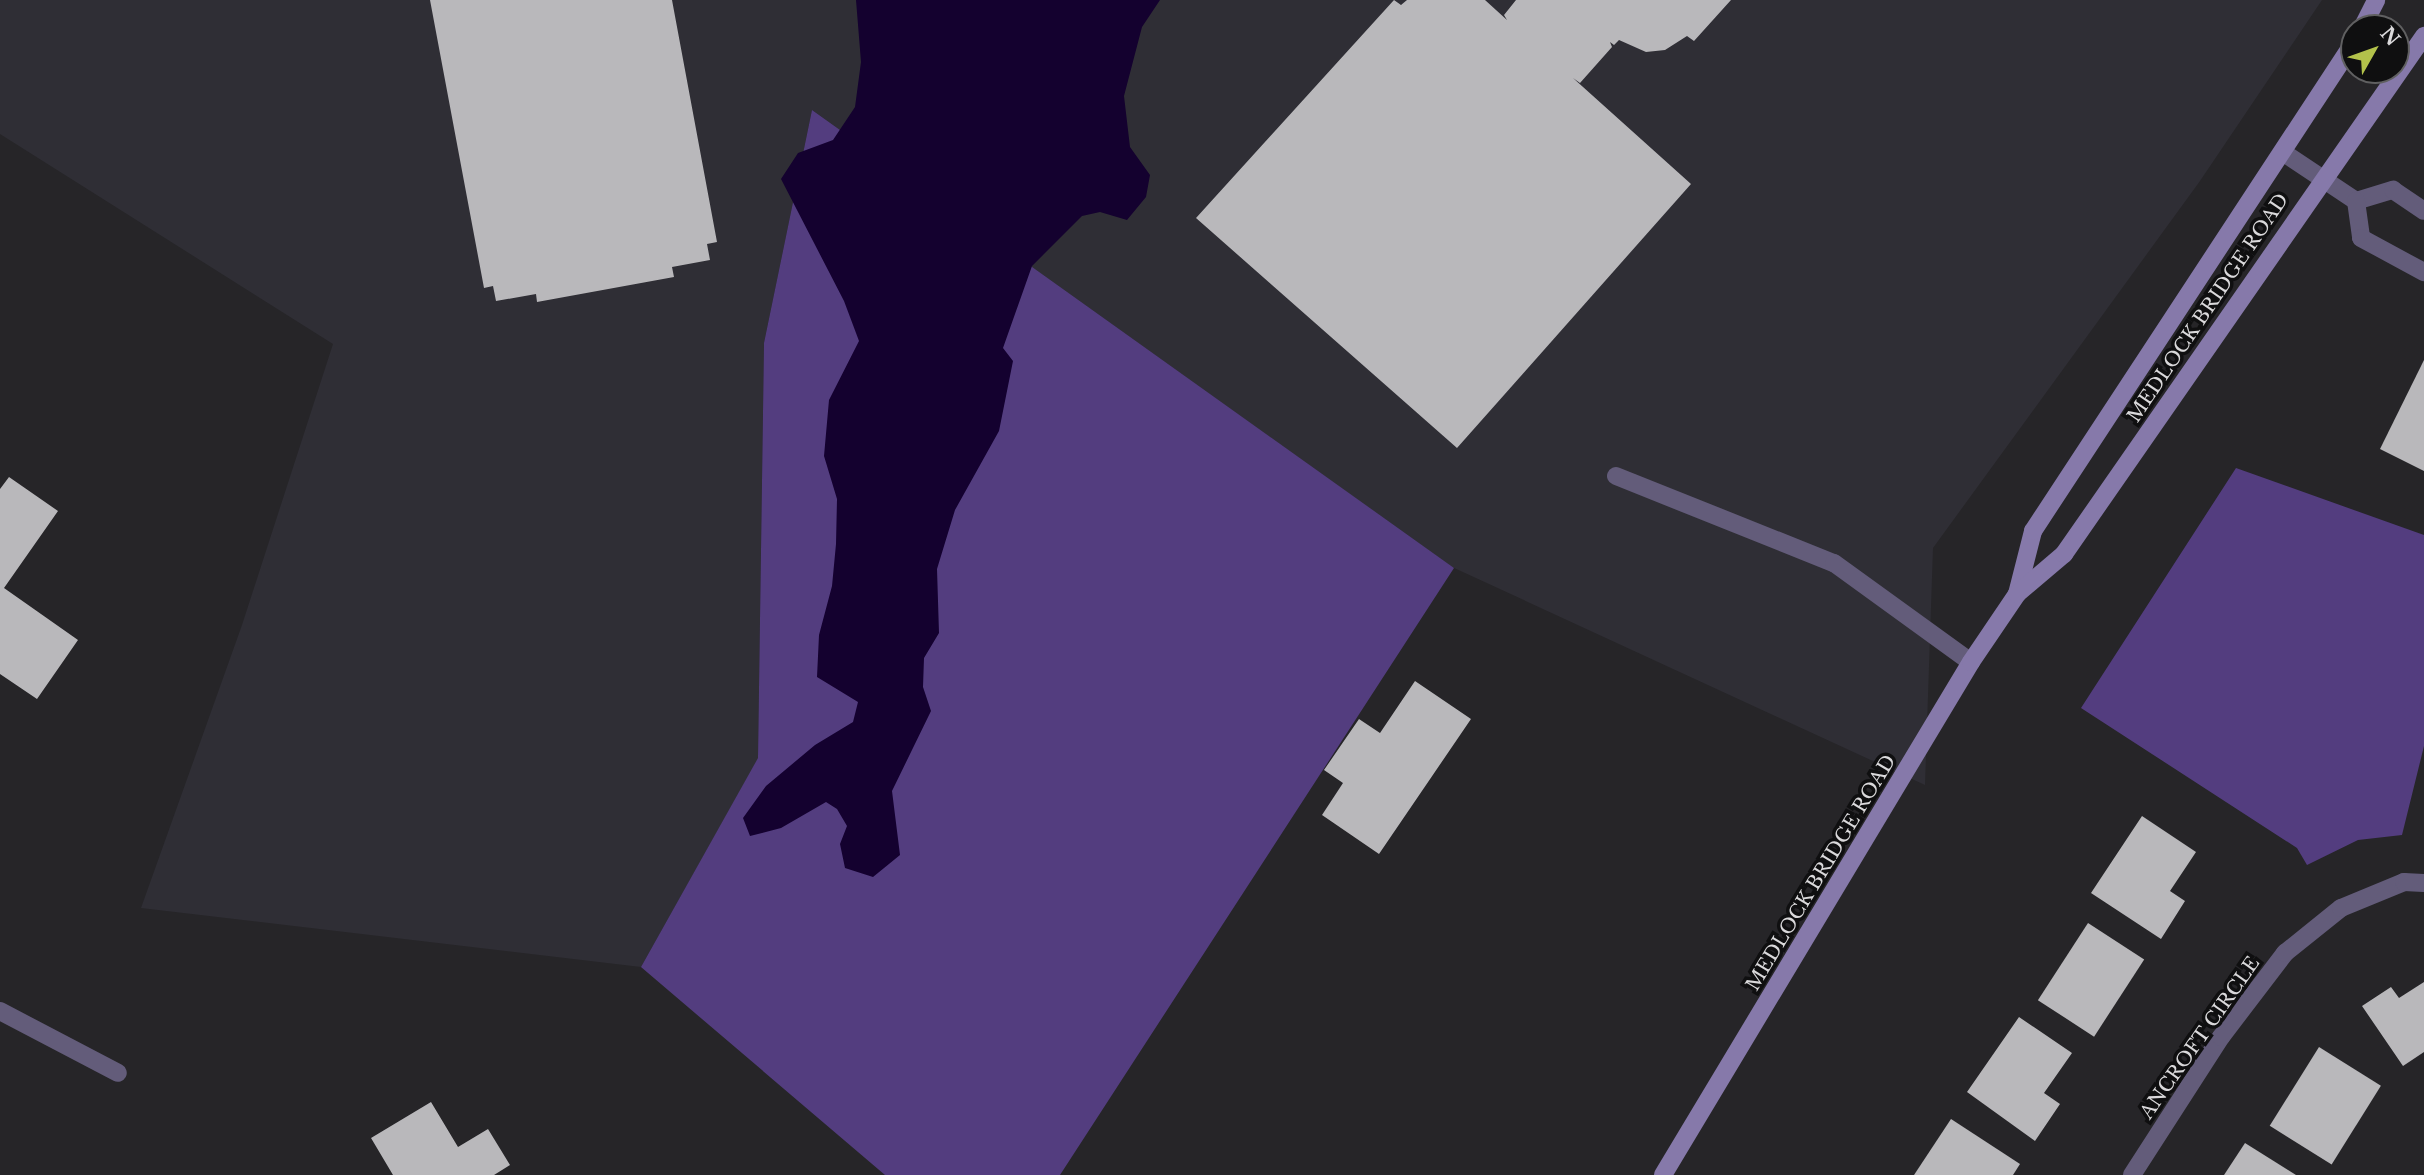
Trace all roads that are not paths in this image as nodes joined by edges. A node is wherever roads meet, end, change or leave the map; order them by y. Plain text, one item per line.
1 (2424, 36) edge
2 (2340, 64) edge
3 (2284, 153) junction
4 (2322, 178) junction
5 (2356, 201) junction
6 (2424, 211) edge
7 (2424, 272) edge
8 (1616, 476) dead end
9 (2017, 594) junction
10 (1970, 662) junction
11 (2424, 883) edge
12 (0, 1011) edge
13 (118, 1073) dead end
14 (1663, 1175) edge
15 (2132, 1175) edge

1 - 4 main road, MEDLOCK BRIDGE ROAD
2 - 3 main road, MEDLOCK BRIDGE ROAD
3 - 4 street
3 - 9 main road, MEDLOCK BRIDGE ROAD
4 - 5 street
4 - 9 main road, MEDLOCK BRIDGE ROAD
5 - 6 street
5 - 7 street
8 - 10 street
9 - 10 main road, MEDLOCK BRIDGE ROAD
10 - 14 main road, MEDLOCK BRIDGE ROAD
11 - 15 street, ANCROFT CIRCLE
12 - 13 street

